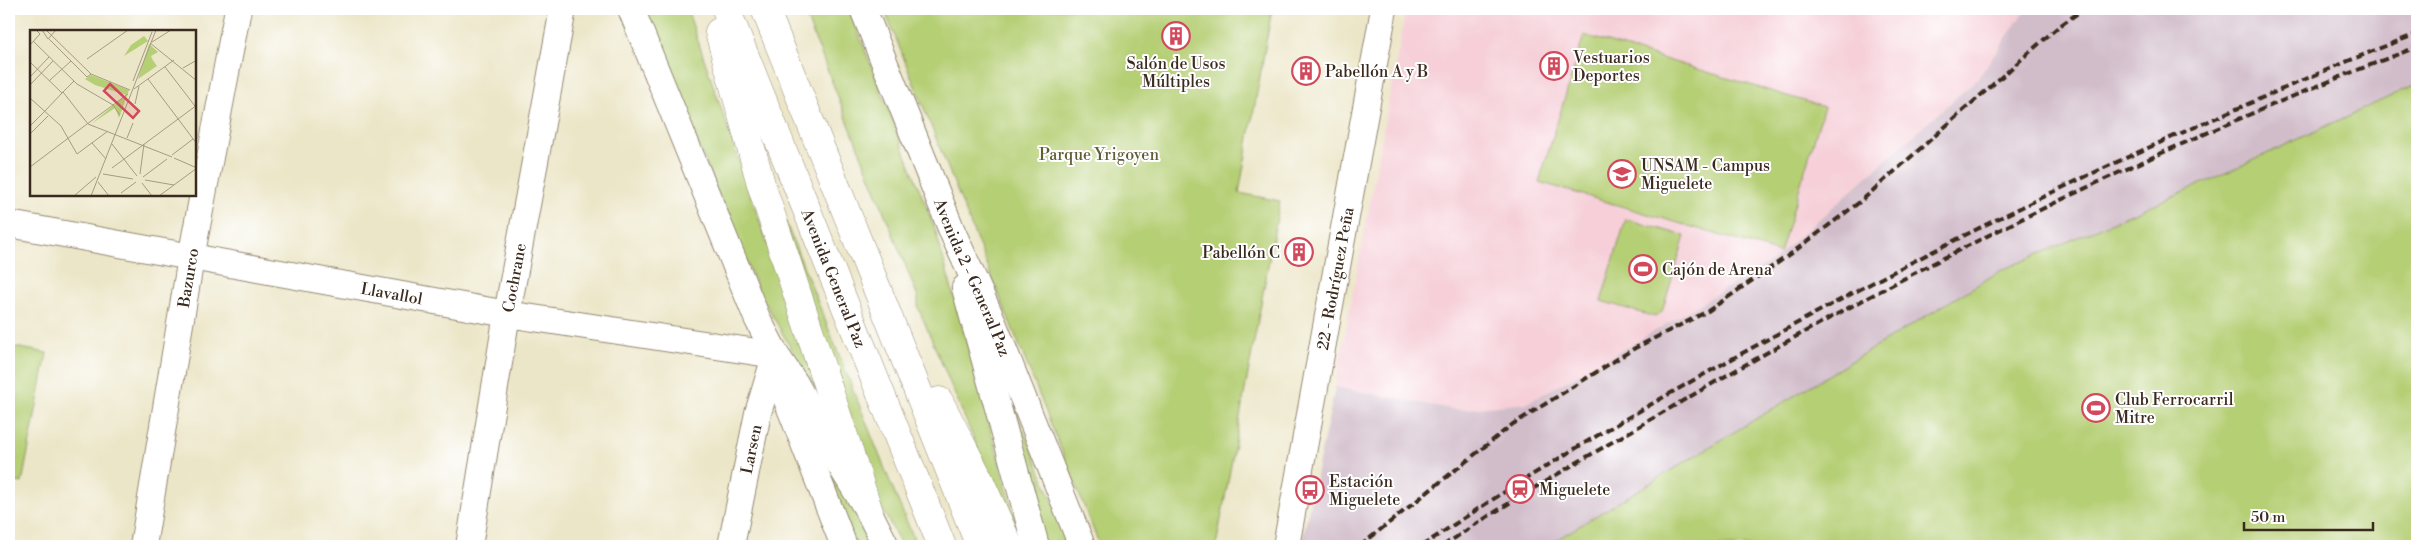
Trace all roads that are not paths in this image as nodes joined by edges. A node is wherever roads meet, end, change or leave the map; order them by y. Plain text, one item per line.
1 (238, 9) edge
2 (563, 9) edge
3 (631, 9) edge
4 (713, 9) edge
5 (726, 9) edge
6 (765, 9) edge
7 (863, 9) edge
8 (1384, 9) edge
9 (9, 224) edge
10 (952, 231) junction
11 (191, 258) junction
12 (871, 274) junction
13 (507, 314) junction
14 (776, 355) junction
15 (869, 512) junction
16 (143, 546) edge
17 (469, 546) edge
18 (731, 546) edge
19 (844, 546) edge
20 (886, 546) edge
21 (942, 546) edge
22 (980, 546) edge
23 (1009, 546) edge
24 (1036, 546) edge
25 (1082, 546) edge
26 (1286, 546) edge

1 - 11 street, Bazurco
2 - 13 street, Cochrane
3 - 14 street
4 - 15 highway
5 - 21 highway, Avenida General Paz
6 - 12 highway
7 - 10 street, Avenida 2 - General Paz
8 - 26 street, 22 - Rodríguez Peña
9 - 11 street, Llavallol
10 - 24 street
10 - 25 street, Avenida 2 - General Paz
11 - 13 street, Llavallol
11 - 16 street, Bazurco
12 - 22 highway
12 - 23 highway
13 - 14 street, Llavallol
13 - 17 street, Cochrane
14 - 15 street
14 - 18 street, Larsen
14 - 19 street
15 - 20 street

